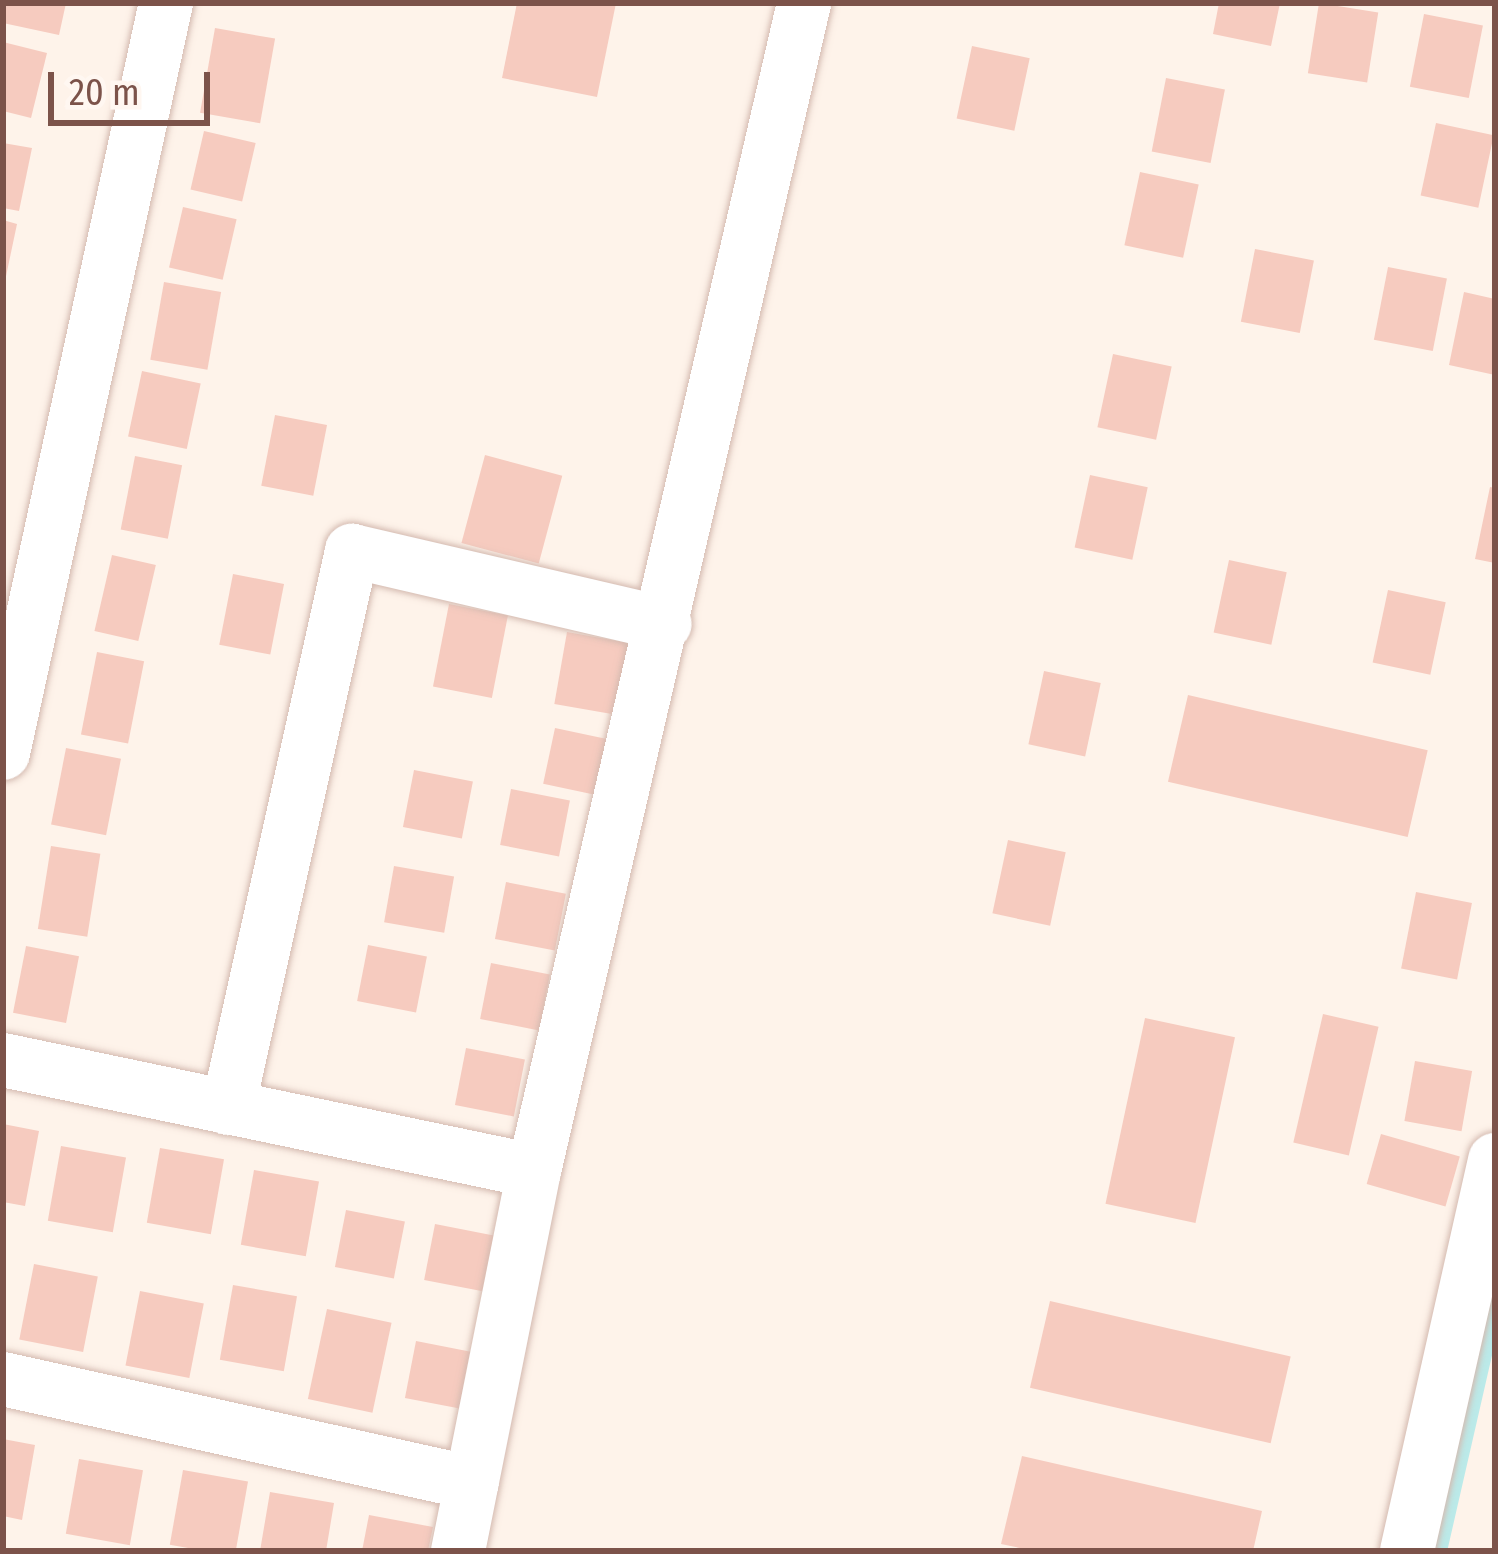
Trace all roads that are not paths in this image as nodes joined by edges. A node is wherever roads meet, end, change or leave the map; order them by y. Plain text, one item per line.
1 (166, 3) edge
2 (804, 3) edge
3 (665, 624) junction
4 (3, 753) edge
5 (3, 1060) edge
6 (228, 1108) junction
7 (1495, 1160) edge
8 (534, 1171) junction
9 (1474, 1357) edge
10 (3, 1379) edge
11 (472, 1483) junction
12 (458, 1551) edge
13 (1407, 1551) edge

1 - 4 street
2 - 3 street
3 - 6 street
3 - 8 street
5 - 6 street
6 - 8 street
7 - 9 street
8 - 11 street
9 - 13 street
10 - 11 street
11 - 12 street

